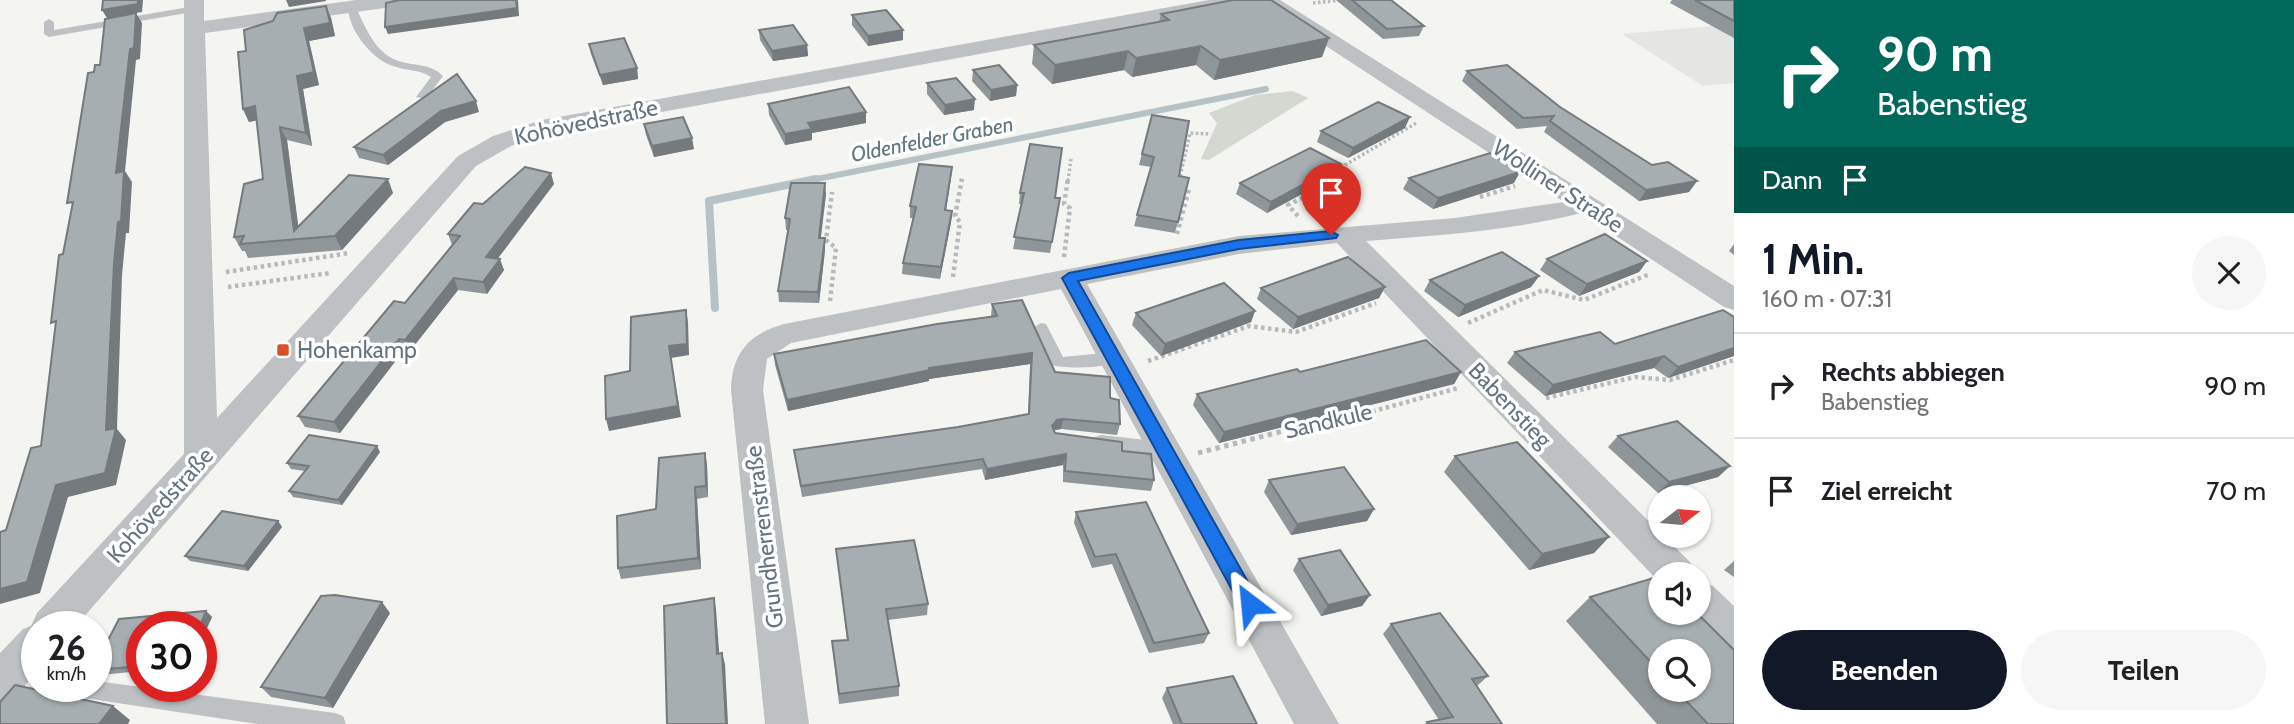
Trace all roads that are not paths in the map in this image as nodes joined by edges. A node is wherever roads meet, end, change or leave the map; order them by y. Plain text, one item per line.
1 (399, 0) edge
2 (1242, 0) edge
3 (1266, 0) edge
4 (352, 7) junction
5 (195, 13) edge
6 (49, 22) dead end
7 (422, 97) edge
8 (1586, 204) junction
9 (1331, 235) junction
10 (1065, 278) junction
11 (1734, 300) edge
12 (1041, 328) dead end
13 (1117, 364) junction
14 (1087, 441) edge
15 (1167, 455) junction
16 (201, 460) junction
17 (1664, 562) edge
18 (1711, 610) edge
19 (65, 611) edge
20 (1734, 633) edge
21 (21, 660) edge
22 (0, 683) edge
23 (112, 694) edge
24 (335, 724) edge
25 (787, 724) edge
26 (1317, 724) edge

1 - 4 street
2 - 16 street, Kohövedstraße
3 - 8 street, Wolliner Straße
4 - 5 street
4 - 7 lane
5 - 6 lane
5 - 16 street
8 - 9 street
8 - 11 street, Wolliner Straße
9 - 10 street
9 - 17 street, Babenstieg
10 - 13 street
10 - 25 street, Grundherrenstraße
12 - 13 lane
13 - 15 street
14 - 15 lane
15 - 26 street
16 - 19 street, Kohövedstraße
18 - 20 street
21 - 22 street
23 - 24 lane

